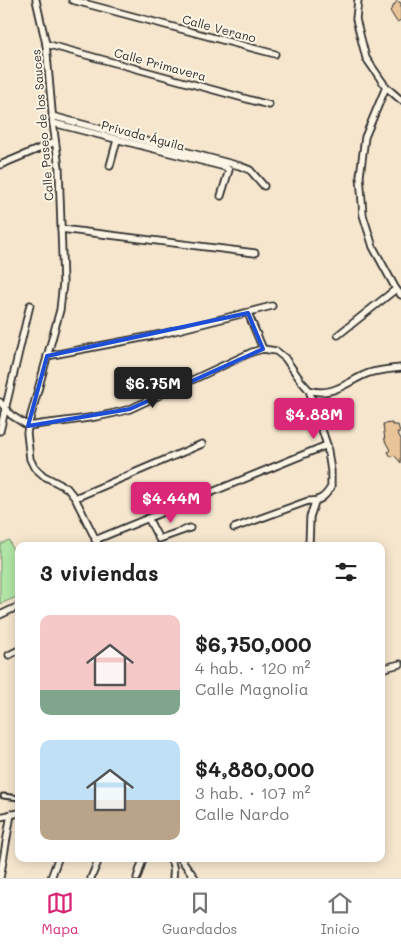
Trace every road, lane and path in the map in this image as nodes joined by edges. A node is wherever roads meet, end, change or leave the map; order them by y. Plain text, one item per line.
1 (36, 0) edge
2 (72, 0) edge
3 (358, 0) edge
4 (46, 44) junction
5 (275, 54) dead end
6 (386, 87) junction
7 (401, 100) edge
8 (269, 105) dead end
9 (52, 119) junction
10 (117, 140) junction
11 (55, 142) junction
12 (0, 165) edge
13 (110, 166) dead end
14 (264, 186) dead end
15 (222, 196) dead end
16 (61, 229) junction
17 (255, 253) dead end
18 (396, 289) junction
19 (401, 295) edge
20 (30, 305) dead end
21 (272, 306) dead end
22 (248, 312) junction
23 (338, 335) dead end
24 (263, 349) junction
25 (47, 356) junction
26 (401, 368) edge
27 (309, 390) junction
28 (0, 402) edge
29 (6, 409) junction
30 (28, 426) junction
31 (0, 431) edge
32 (202, 444) dead end
33 (327, 445) junction
34 (75, 498) junction
35 (315, 502) junction
36 (148, 518) junction
37 (190, 528) dead end
38 (234, 528) dead end
39 (96, 540) joint
40 (309, 542) edge
41 (15, 608) edge
42 (0, 615) edge
43 (15, 652) edge
44 (9, 655) dead end
45 (400, 664) edge
46 (385, 668) edge
47 (3, 796) dead end
48 (15, 798) edge
49 (11, 814) junction
50 (15, 814) edge
51 (0, 817) edge
52 (57, 862) edge
53 (98, 862) edge
54 (142, 862) edge
55 (172, 862) edge
56 (182, 862) edge
57 (174, 875) edge
58 (0, 878) edge
59 (51, 878) edge
60 (92, 878) edge
61 (137, 878) edge
62 (195, 878) edge

1 - 4 street, Calle Paseo de los Sauces
2 - 5 street, Calle Verano
3 - 6 street
4 - 8 street, Calle Primavera
4 - 9 street, Calle Paseo de los Sauces
6 - 7 street
6 - 18 street
9 - 10 street, Privada Águila
9 - 11 street, Calle Paseo de los Sauces
9 - 14 street
10 - 13 street
10 - 15 street, Privada Águila
11 - 12 street
11 - 16 street, Calle Paseo de los Sauces
16 - 17 street
16 - 25 street, Calle Paseo de los Sauces
18 - 19 street
18 - 23 street
20 - 29 street
21 - 22 street
22 - 24 street
22 - 25 street
24 - 27 street
24 - 30 street
25 - 30 street, Calle Paseo de los Sauces
26 - 27 street
27 - 33 street
28 - 29 street
29 - 30 street
29 - 31 street
30 - 34 street, Calle Paseo de los Sauces
32 - 34 street
33 - 35 street
33 - 36 street
34 - 39 street
35 - 38 street
35 - 40 street
36 - 37 street
36 - 39 street
41 - 42 street
43 - 44 street
45 - 46 street
47 - 48 lane
49 - 50 street
49 - 51 street
49 - 58 street
52 - 59 street
53 - 60 street
54 - 61 street
55 - 57 street
56 - 62 street

